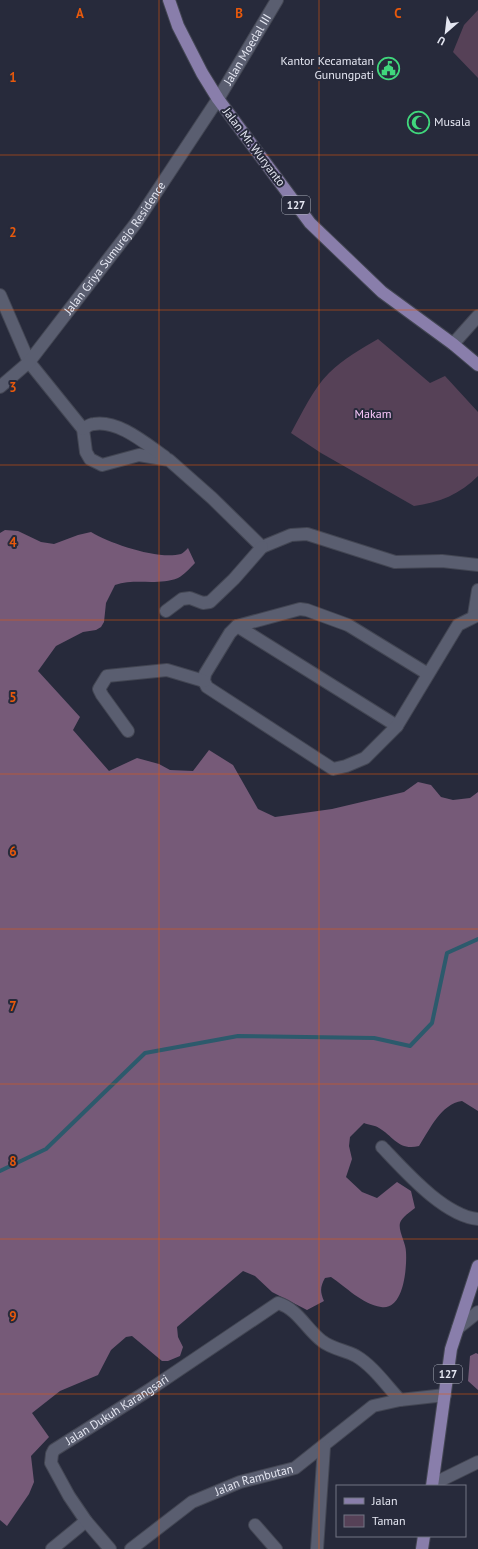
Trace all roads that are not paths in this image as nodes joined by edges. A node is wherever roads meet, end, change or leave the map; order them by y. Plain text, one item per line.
1 (169, 0) edge
2 (277, 0) edge
3 (218, 99) junction
4 (0, 295) edge
5 (478, 316) edge
6 (453, 344) junction
7 (29, 362) junction
8 (478, 365) edge
9 (0, 387) edge
10 (83, 429) junction
11 (169, 460) junction
12 (262, 547) junction
13 (478, 565) edge
14 (478, 590) edge
15 (166, 611) dead end
16 (476, 615) edge
17 (237, 626) junction
18 (428, 674) junction
19 (204, 681) junction
20 (397, 726) junction
21 (128, 731) dead end
22 (382, 1147) dead end
23 (478, 1219) edge
24 (478, 1266) edge
25 (478, 1312) edge
26 (458, 1328) junction
27 (445, 1395) junction
28 (400, 1400) junction
29 (324, 1447) junction
30 (478, 1462) edge
31 (432, 1485) edge
32 (86, 1521) junction
33 (255, 1525) dead end
34 (424, 1537) edge
35 (52, 1549) edge
36 (110, 1549) edge
37 (131, 1549) edge
38 (276, 1549) edge
39 (317, 1549) edge
40 (422, 1549) edge

1 - 3 main road, Jalan Mr. Wuryanto / 127
2 - 3 street, Jalan Moedal III
3 - 6 main road, Jalan Mr. Wuryanto / 127
3 - 7 street, Jalan Griya Sumurejo Residence
4 - 7 street
5 - 6 street
6 - 8 main road, Jalan Mr. Wuryanto / 127
7 - 9 street, Jalan Griya Sumurejo Residence
7 - 10 street
10 - 11 street
10 - 11 street
11 - 12 street
12 - 13 street
12 - 15 street
14 - 16 street
16 - 18 street
17 - 18 street
17 - 19 street
17 - 20 street
18 - 20 street
19 - 20 street
19 - 21 street
22 - 23 street
24 - 26 main road, 127
25 - 26 street
26 - 27 main road, 127
27 - 28 street, Jalan Rambutan
27 - 31 main road, 127
28 - 29 street, Jalan Rambutan
28 - 32 street, Jalan Dukuh Karangsari
29 - 37 street, Jalan Rambutan
29 - 39 street
30 - 31 street
32 - 35 street
32 - 36 street, Jalan Dukuh Karangsari
33 - 38 street
34 - 40 main road

